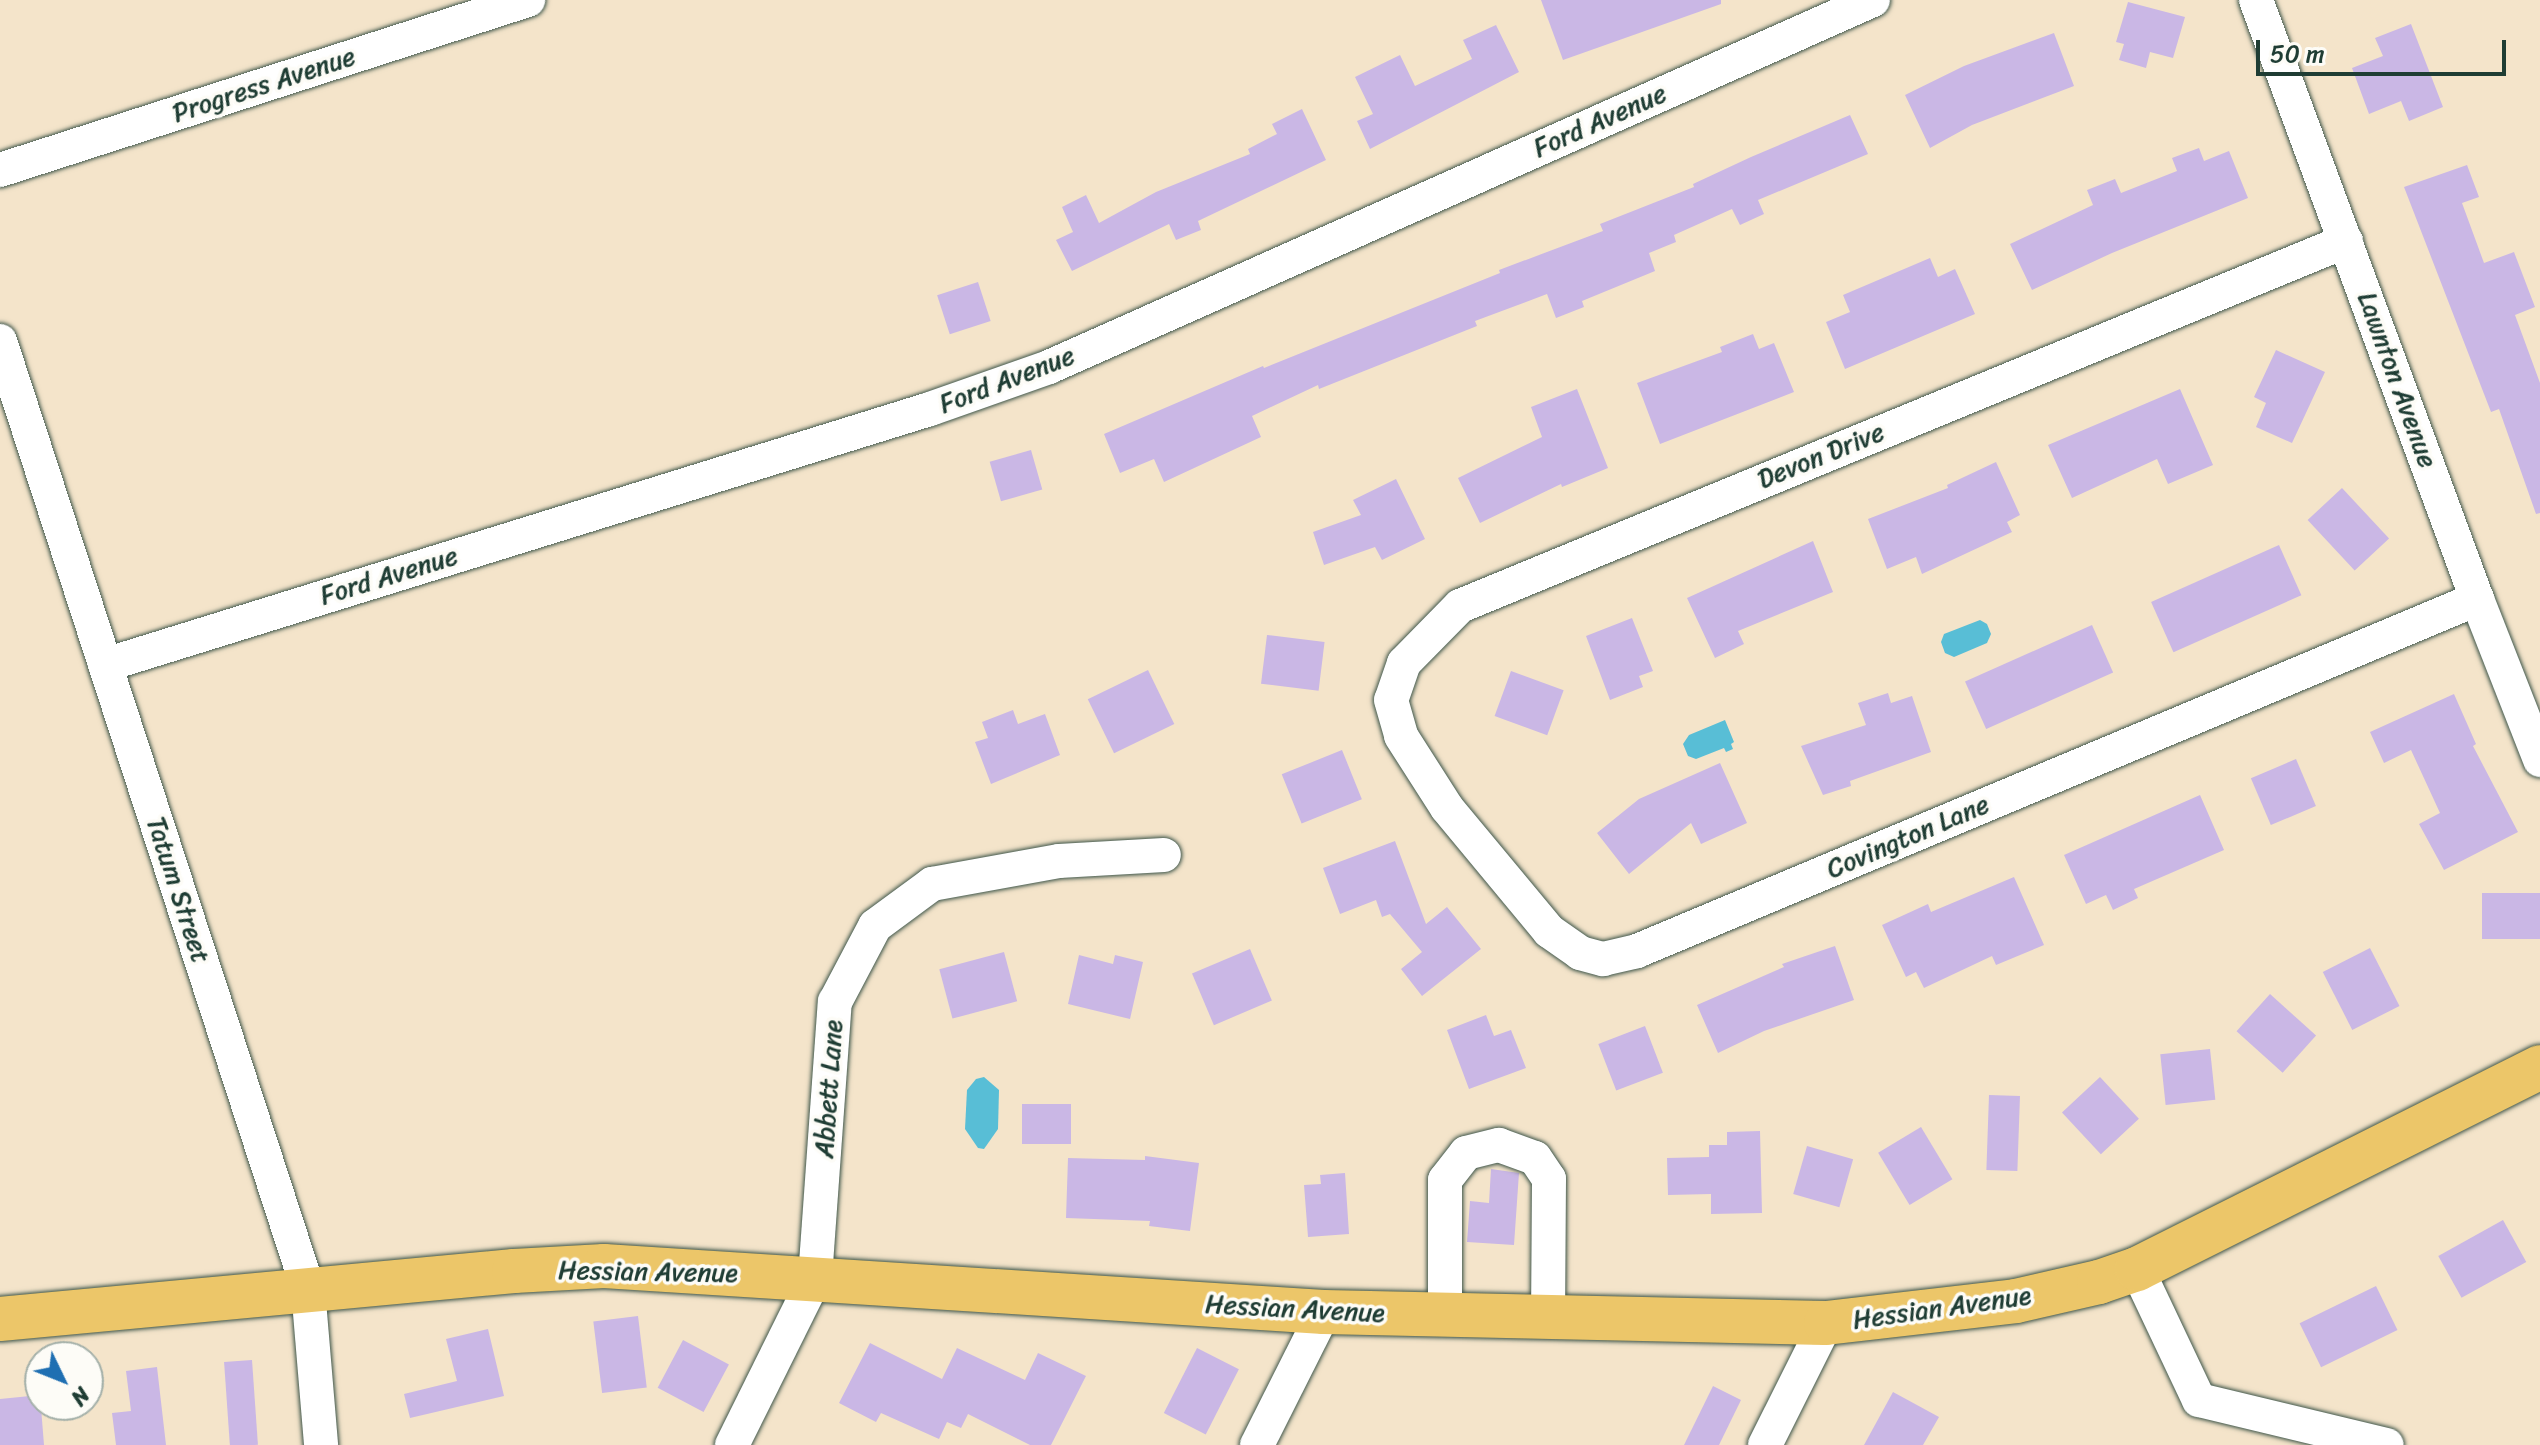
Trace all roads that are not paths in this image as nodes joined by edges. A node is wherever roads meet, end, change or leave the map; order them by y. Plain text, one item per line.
1 (528, 0) edge
2 (1873, 0) edge
3 (2256, 0) edge
4 (0, 170) edge
5 (2346, 241) junction
6 (0, 341) edge
7 (2477, 599) junction
8 (105, 665) junction
9 (1412, 752) joint
10 (2540, 760) edge
11 (1164, 855) dead end
12 (2540, 1067) edge
13 (2137, 1269) junction
14 (815, 1278) junction
15 (308, 1289) junction
16 (1324, 1312) junction
17 (1445, 1316) junction
18 (1548, 1318) junction
19 (0, 1319) edge
20 (1826, 1323) junction
21 (321, 1445) edge
22 (732, 1445) edge
23 (1257, 1445) edge
24 (1765, 1445) edge
25 (2387, 1445) edge

1 - 4 street, Progress Avenue
2 - 8 street, Ford Avenue
3 - 5 street, Lawnton Avenue
5 - 7 street, Lawnton Avenue
5 - 9 street, Devon Drive
6 - 8 street, Tatum Street
7 - 9 street, Covington Lane
7 - 10 street, Lawnton Avenue
8 - 15 street, Tatum Street
11 - 14 street, Abbett Lane
12 - 13 main road, Hessian Avenue
13 - 20 main road, Hessian Avenue
13 - 25 street
14 - 15 main road, Hessian Avenue
14 - 16 main road, Hessian Avenue
14 - 22 street
15 - 19 main road, Hessian Avenue
15 - 21 street, Tatum Street
16 - 17 main road, Hessian Avenue
16 - 23 street
17 - 18 main road, Hessian Avenue
17 - 18 street
18 - 20 main road, Hessian Avenue
20 - 24 street

